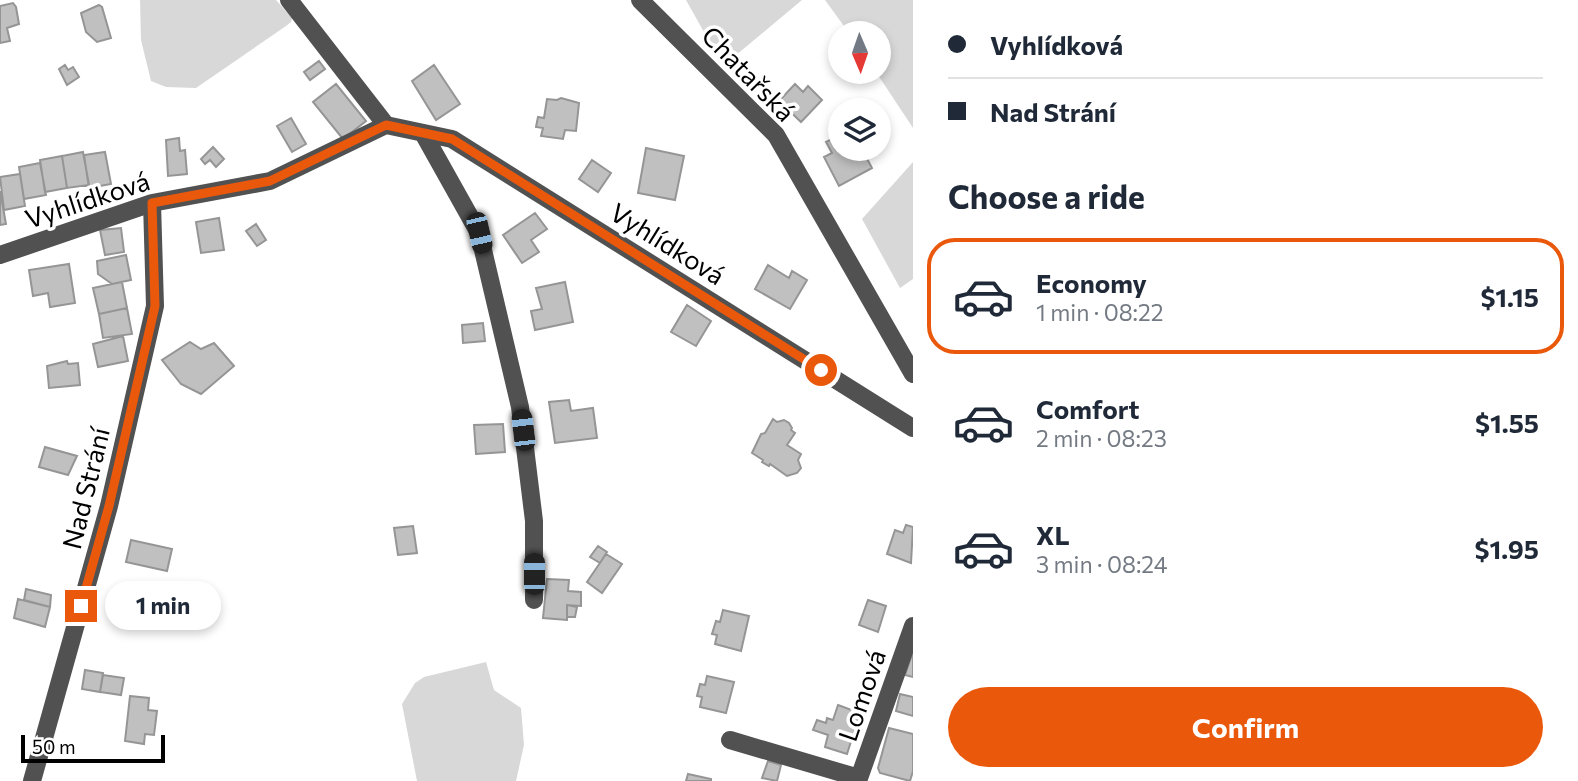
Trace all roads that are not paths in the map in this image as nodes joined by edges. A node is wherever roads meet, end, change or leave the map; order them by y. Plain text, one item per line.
1 (289, 0) edge
2 (640, 0) edge
3 (386, 125) junction
4 (424, 133) junction
5 (152, 203) junction
6 (0, 255) edge
7 (913, 374) edge
8 (913, 428) edge
9 (534, 600) dead end
10 (913, 626) edge
11 (730, 740) dead end
12 (859, 780) edge
13 (32, 781) edge

1 - 3 street
2 - 7 street, Chatařská
3 - 4 street, Vyhlídková
3 - 5 street, Vyhlídková
4 - 8 street, Vyhlídková
4 - 9 street
5 - 6 street, Vyhlídková
5 - 13 street, Nad Strání
10 - 12 street, Lomová
11 - 12 street

